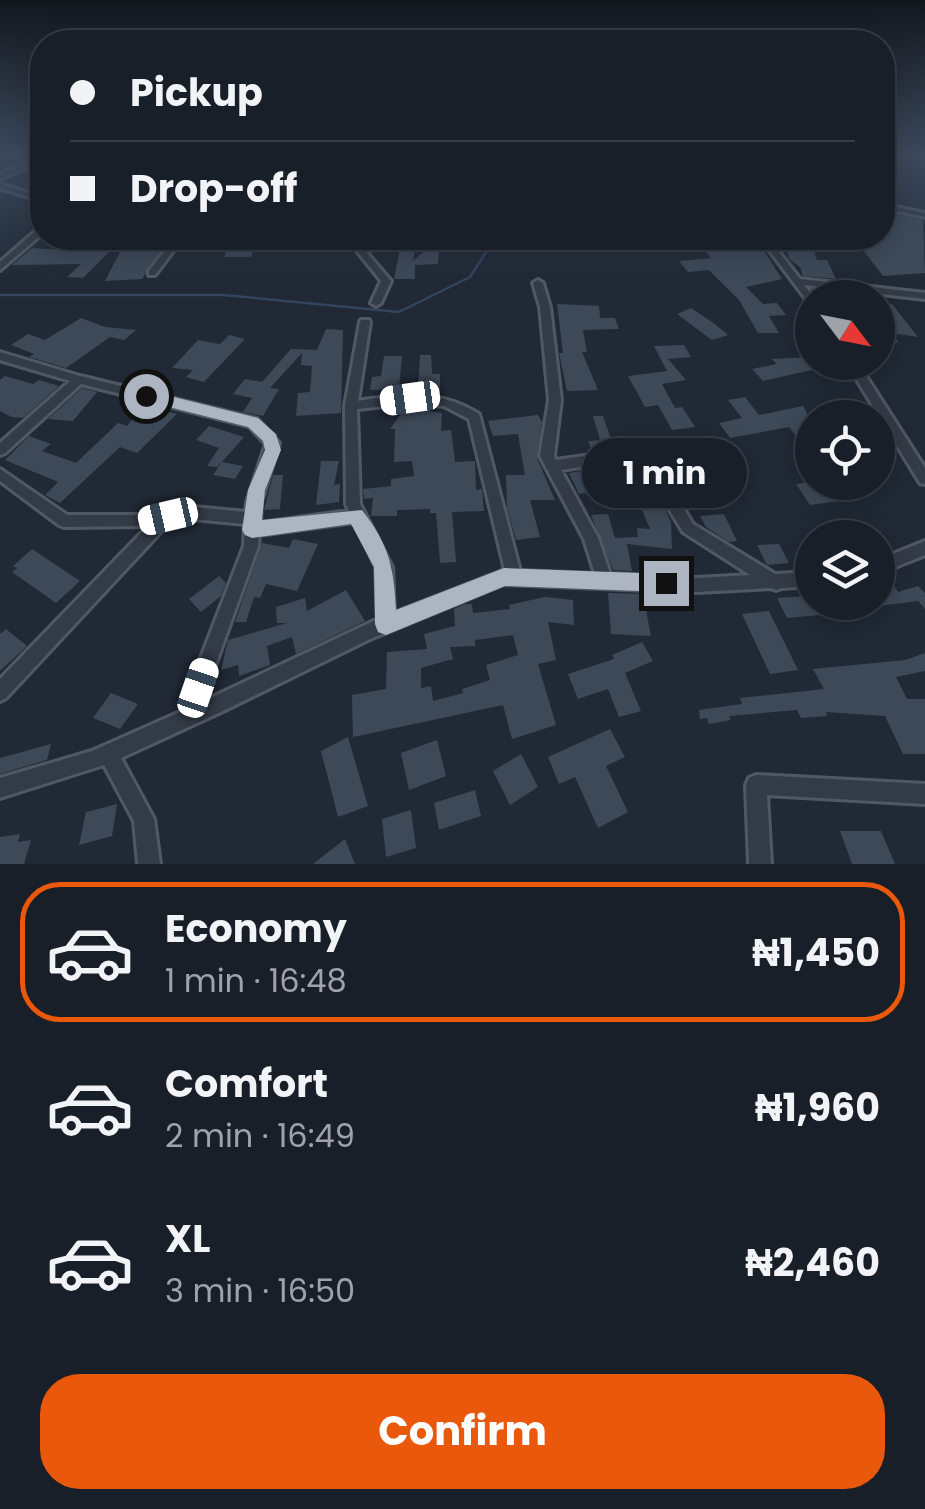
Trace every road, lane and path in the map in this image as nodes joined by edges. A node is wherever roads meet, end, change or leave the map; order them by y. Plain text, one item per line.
1 (895, 209) edge
2 (925, 215) edge
3 (30, 240) edge
4 (169, 250) edge
5 (364, 250) edge
6 (773, 250) edge
7 (0, 266) edge
8 (152, 272) dead end
9 (796, 280) edge
10 (538, 283) dead end
11 (895, 292) edge
12 (925, 296) edge
13 (376, 303) dead end
14 (365, 322) dead end
15 (0, 356) edge
16 (79, 380) junction
17 (862, 380) edge
18 (350, 406) junction
19 (0, 450) edge
20 (552, 466) junction
21 (925, 478) edge
22 (4, 481) edge
23 (168, 516) junction
24 (356, 516) junction
25 (252, 524) junction
26 (925, 548) edge
27 (895, 560) edge
28 (514, 576) junction
29 (604, 579) junction
30 (795, 581) edge
31 (776, 583) junction
32 (386, 624) junction
33 (0, 692) edge
34 (188, 719) junction
35 (108, 754) junction
36 (0, 788) edge
37 (925, 794) edge
38 (149, 864) edge
39 (760, 864) edge

1 - 2 street
3 - 7 street
4 - 8 street
5 - 13 street
6 - 9 street
10 - 20 street
11 - 12 street
14 - 18 street
15 - 16 street
16 - 19 street
16 - 25 street
17 - 21 street
18 - 24 street
18 - 28 street
20 - 29 street
20 - 31 street
22 - 23 street
23 - 25 street
23 - 33 street
24 - 25 street
24 - 32 street
25 - 34 street
26 - 27 street
28 - 29 street
28 - 32 street
29 - 31 street
30 - 31 street
32 - 34 street
34 - 35 street
35 - 36 street
35 - 38 street
37 - 39 street

